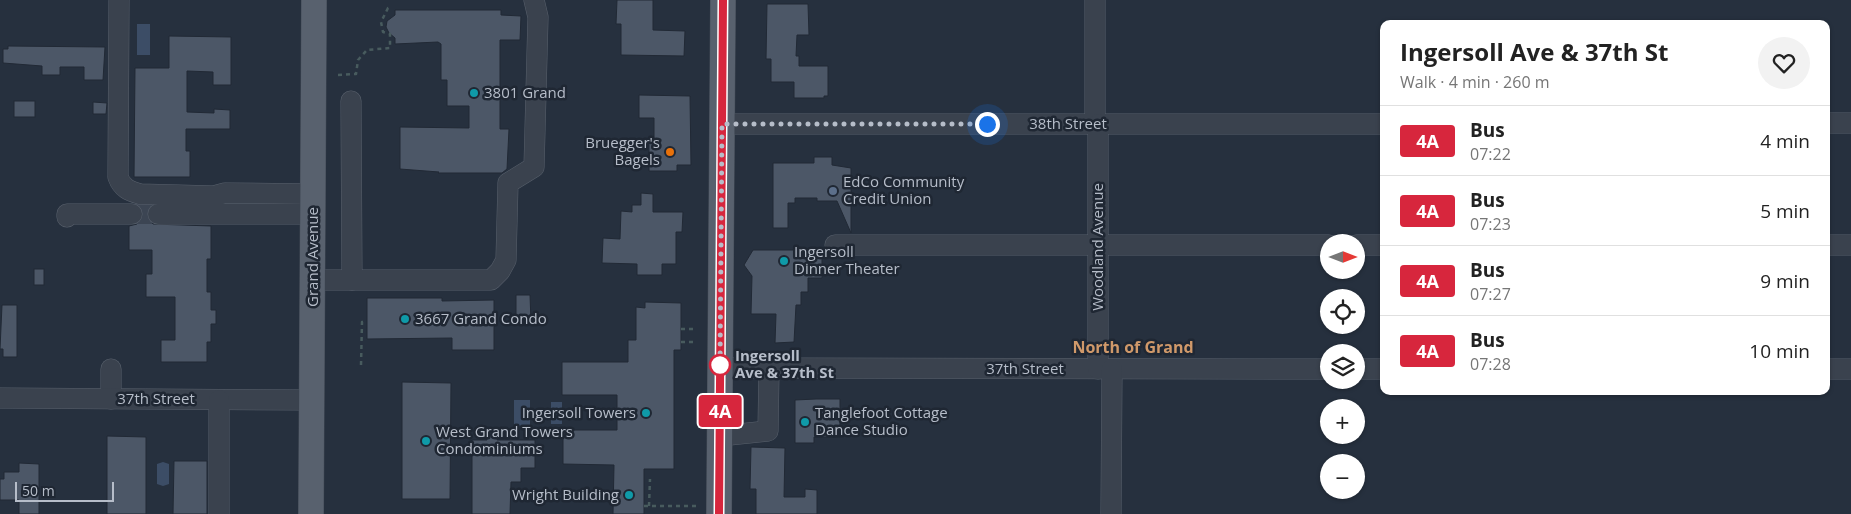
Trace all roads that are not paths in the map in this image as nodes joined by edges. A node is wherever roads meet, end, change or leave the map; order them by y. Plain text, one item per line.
1 (119, 0) edge
2 (314, 0) edge
3 (723, 0) edge
4 (1095, 0) edge
5 (536, 8) edge
6 (351, 101) dead end
7 (1830, 123) edge
8 (1851, 123) edge
9 (722, 124) junction
10 (1096, 124) junction
11 (1380, 124) edge
12 (313, 204) junction
13 (132, 214) tunnel mouth
14 (158, 214) tunnel mouth
15 (67, 217) dead end
16 (835, 245) dead end
17 (1098, 245) junction
18 (1320, 245) edge
19 (1365, 245) edge
20 (1380, 245) edge
21 (1830, 245) edge
22 (1851, 245) edge
23 (313, 280) junction
24 (352, 280) junction
25 (720, 368) junction
26 (111, 369) dead end
27 (769, 369) junction
28 (1105, 370) junction
29 (1320, 370) edge
30 (1365, 370) edge
31 (1380, 370) edge
32 (1830, 370) edge
33 (1851, 370) edge
34 (0, 398) edge
35 (111, 399) junction
36 (219, 400) junction
37 (312, 400) junction
38 (720, 436) junction
39 (719, 510) edge
40 (218, 514) edge
41 (311, 514) edge
42 (1111, 514) edge

1 - 12 street
2 - 12 main road, Grand Avenue
3 - 9 main road
4 - 10 street, Woodland Avenue
5 - 24 street
6 - 24 street
7 - 8 street
9 - 10 street, 38th Street
9 - 25 main road
10 - 11 street, 38th Street
10 - 17 street, Woodland Avenue
12 - 14 street
12 - 23 main road, Grand Avenue
13 - 15 street
16 - 17 street
17 - 18 street
17 - 28 street, Woodland Avenue
19 - 20 street
21 - 22 street
23 - 24 street
23 - 37 main road, Grand Avenue
25 - 27 street, 37th Street
25 - 38 main road
26 - 35 street
27 - 28 street, 37th Street
27 - 38 street
28 - 29 street, 37th Street
28 - 42 street, Woodland Avenue
30 - 31 street
32 - 33 street
34 - 35 street, 37th Street
35 - 36 street, 37th Street
36 - 37 street, 37th Street
36 - 40 street
37 - 41 main road, Grand Avenue
38 - 39 main road

